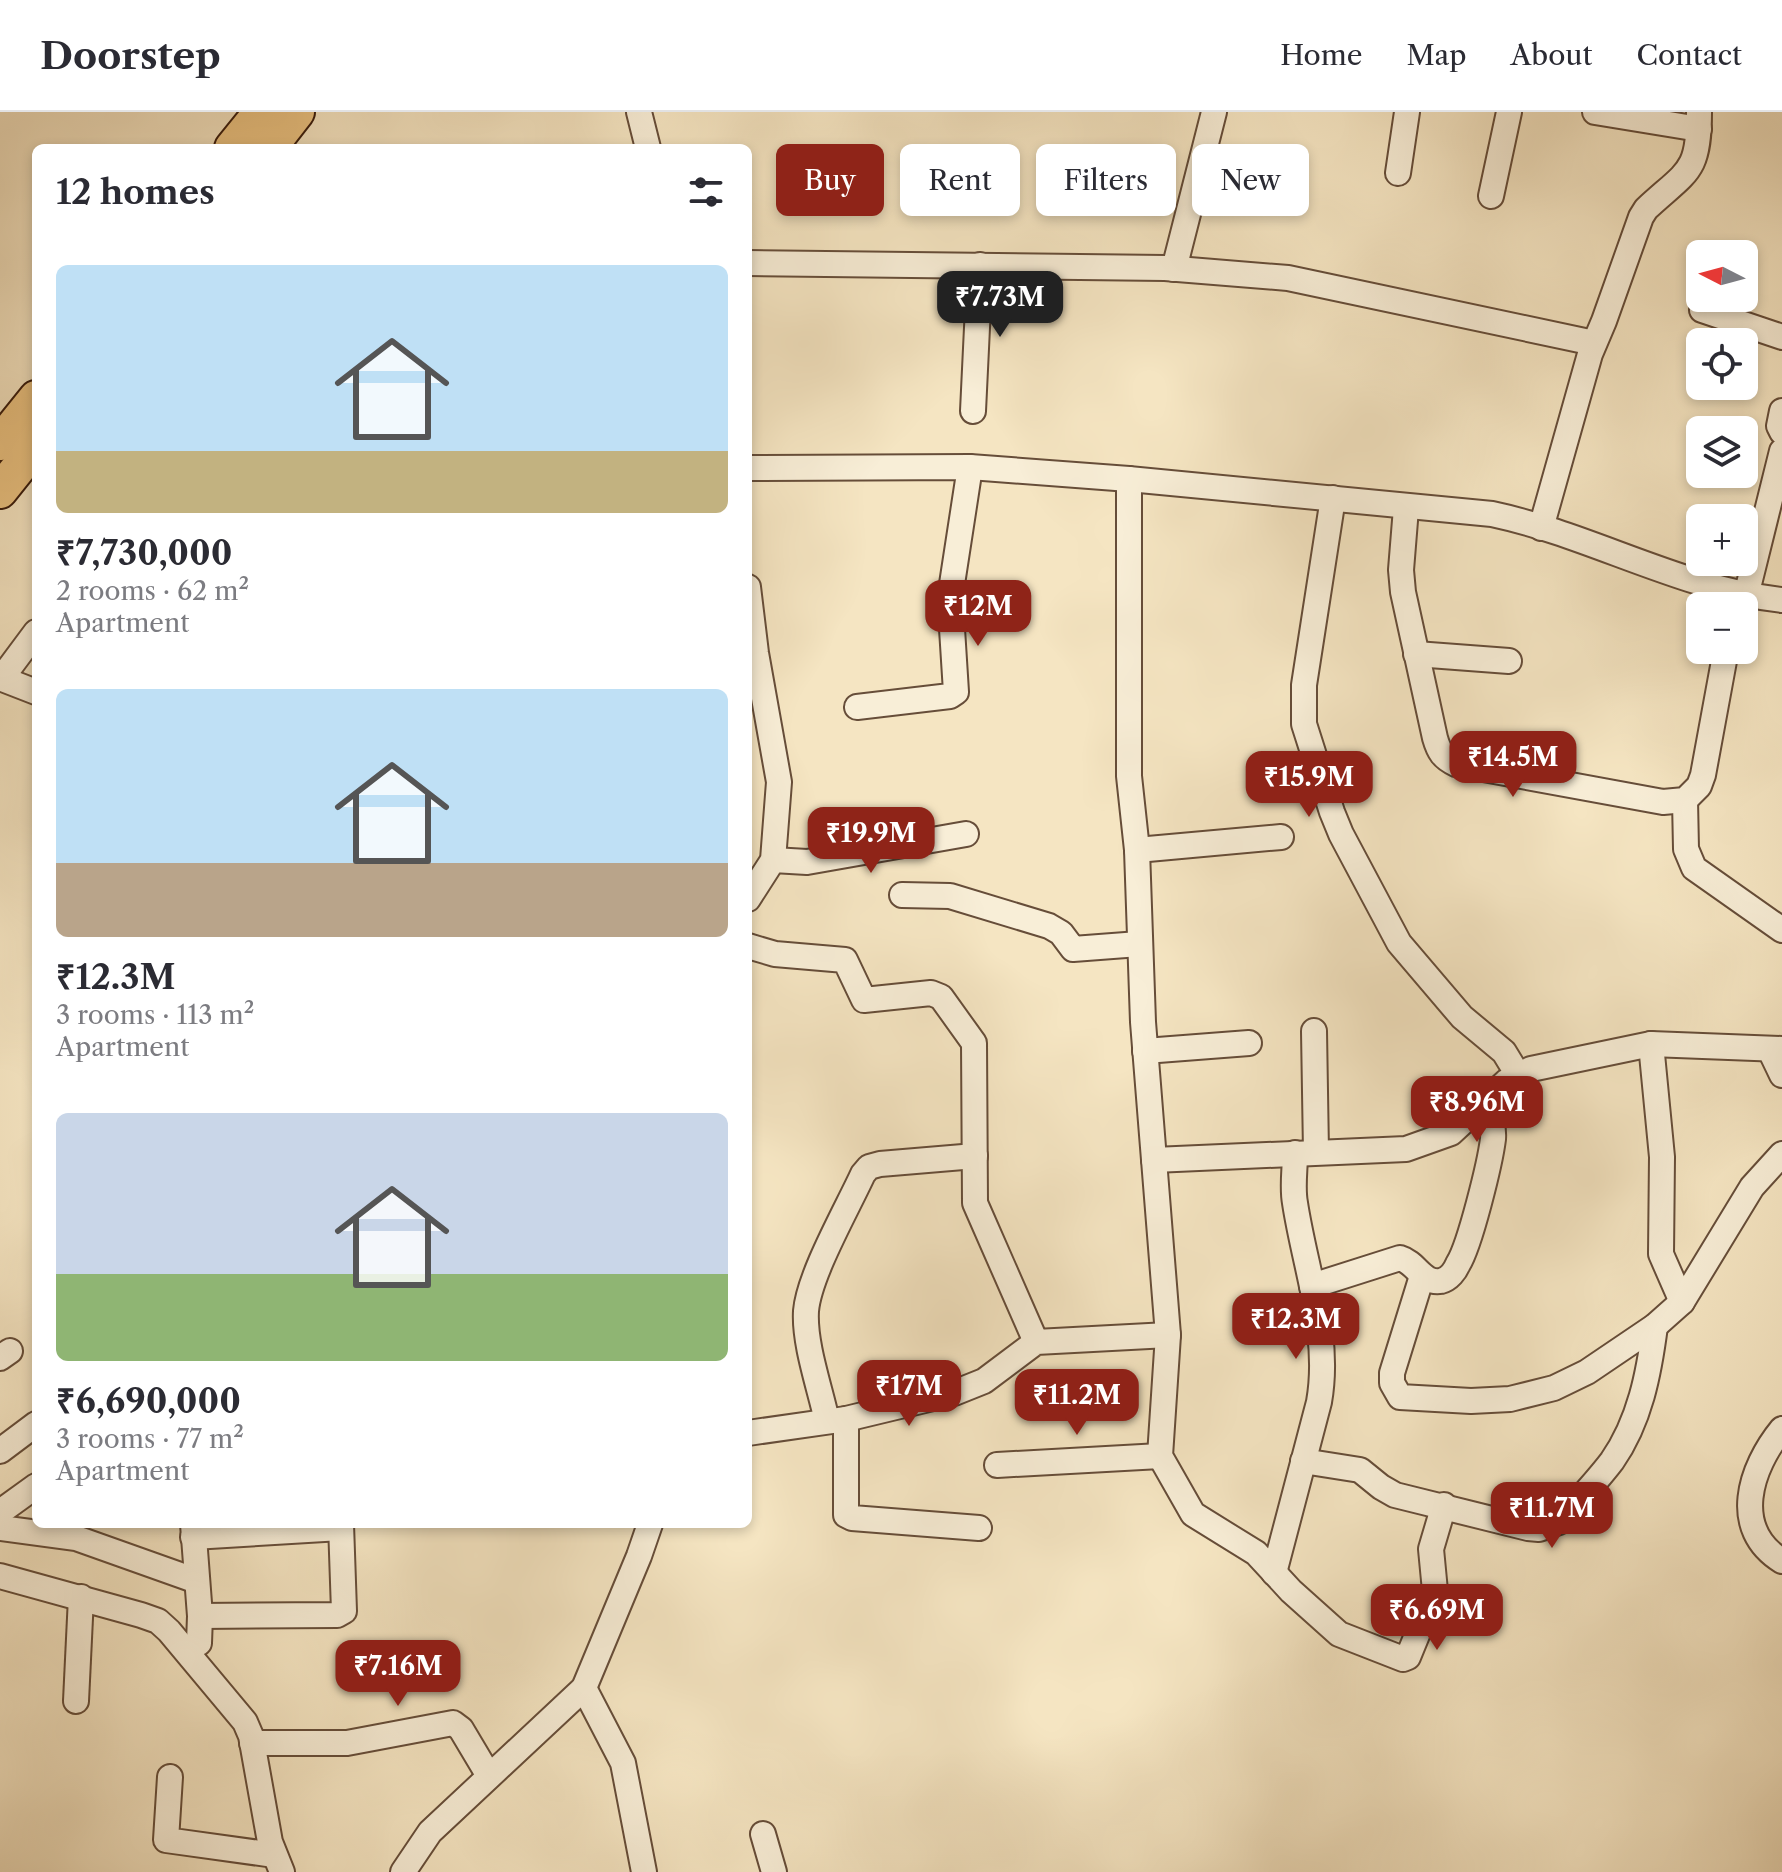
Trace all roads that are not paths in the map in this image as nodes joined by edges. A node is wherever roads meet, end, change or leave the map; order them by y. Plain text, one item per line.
1 (261, 112) edge
2 (297, 112) edge
3 (639, 112) edge
4 (1214, 112) edge
5 (1407, 112) edge
6 (1509, 112) edge
7 (1595, 112) edge
8 (1699, 120) edge
9 (235, 144) edge
10 (272, 144) edge
11 (647, 144) edge
12 (1398, 173) dead end
13 (1491, 196) dead end
14 (752, 263) edge
15 (980, 265) junction
16 (1174, 269) junction
17 (1708, 312) edge
18 (1782, 337) edge
19 (1594, 343) junction
20 (32, 403) edge
21 (973, 411) dead end
22 (1782, 411) edge
23 (1782, 432) edge
24 (0, 443) edge
25 (32, 451) edge
26 (1782, 451) edge
27 (970, 467) junction
28 (752, 468) edge
29 (1129, 479) junction
30 (0, 491) edge
31 (1333, 498) junction
32 (1406, 508) junction
33 (1541, 528) junction
34 (1719, 592) edge
35 (1741, 592) edge
36 (1758, 599) edge
37 (1782, 600) edge
38 (32, 637) edge
39 (752, 641) edge
40 (1416, 654) junction
41 (1509, 661) dead end
42 (1723, 664) edge
43 (1, 679) edge
44 (755, 682) edge
45 (32, 691) edge
46 (857, 707) dead end
47 (1685, 800) junction
48 (966, 834) dead end
49 (1281, 837) dead end
50 (1137, 850) junction
51 (773, 860) junction
52 (752, 893) edge
53 (902, 895) dead end
54 (1781, 924) edge
55 (1139, 944) junction
56 (752, 947) edge
57 (1314, 1031) dead end
58 (1249, 1043) dead end
59 (1651, 1044) junction
60 (1776, 1050) edge
61 (1145, 1051) junction
62 (1518, 1075) junction
63 (1782, 1075) edge
64 (1486, 1103) junction
65 (1305, 1153) junction
66 (1782, 1154) edge
67 (975, 1156) junction
68 (1154, 1160) junction
69 (1422, 1276) junction
70 (1312, 1286) junction
71 (1682, 1302) junction
72 (1655, 1326) junction
73 (1168, 1335) junction
74 (1036, 1342) junction
75 (836, 1420) junction
76 (32, 1427) edge
77 (1782, 1429) edge
78 (752, 1432) edge
79 (0, 1451) edge
80 (1160, 1456) junction
81 (1303, 1461) junction
82 (997, 1465) dead end
83 (32, 1489) edge
84 (1444, 1505) junction
85 (0, 1512) edge
86 (0, 1528) edge
87 (267, 1528) edge
88 (341, 1528) edge
89 (649, 1528) edge
90 (979, 1528) dead end
91 (193, 1530) edge
92 (1782, 1561) edge
93 (1274, 1573) junction
94 (0, 1576) edge
95 (197, 1581) junction
96 (81, 1597) junction
97 (200, 1616) junction
98 (199, 1643) dead end
99 (584, 1688) junction
100 (76, 1701) dead end
101 (252, 1743) junction
102 (489, 1776) junction
103 (170, 1777) dead end
104 (763, 1834) dead end
105 (224, 1860) edge
106 (278, 1864) edge
107 (403, 1872) edge
108 (644, 1872) edge
109 (774, 1872) edge

1 - 9 highway
2 - 10 highway
3 - 11 street
4 - 16 street
5 - 12 street
6 - 13 street
7 - 8 street
8 - 19 street
14 - 15 street
15 - 16 street
15 - 21 street
16 - 19 street
17 - 18 street
19 - 33 street
20 - 24 highway
22 - 23 street
25 - 30 highway
26 - 35 street
27 - 28 street
27 - 29 street
27 - 46 street
29 - 31 street
29 - 50 street
31 - 32 street
31 - 62 street
32 - 33 street
32 - 40 street
33 - 34 street
36 - 37 street
38 - 43 street
39 - 44 street
40 - 41 street
40 - 47 street
42 - 47 street
43 - 45 street
44 - 51 street
47 - 54 street
48 - 51 street
49 - 50 street
50 - 55 street
51 - 52 street
53 - 55 street
55 - 61 street
56 - 67 street
57 - 65 street
58 - 61 street
59 - 60 street
59 - 62 street
59 - 71 street
60 - 63 street
61 - 68 street
62 - 64 street
64 - 65 street
64 - 69 street
65 - 68 street
65 - 70 street
66 - 71 street
67 - 74 street
67 - 75 street
68 - 73 street
69 - 70 street
69 - 72 street
70 - 81 street
71 - 72 street
72 - 84 street
73 - 74 street
73 - 80 street
74 - 75 street
75 - 78 street
75 - 90 street
76 - 79 street
77 - 92 street
80 - 82 street
80 - 93 street
81 - 84 street
81 - 93 street
83 - 85 street
84 - 93 street
86 - 95 street
87 - 91 street
88 - 97 street
89 - 99 street
91 - 95 street
94 - 96 street
95 - 97 street
96 - 100 street
96 - 101 street
97 - 98 street
99 - 102 street
99 - 108 street
101 - 102 street
101 - 106 street
102 - 107 street
103 - 105 street
104 - 109 street
105 - 106 street

